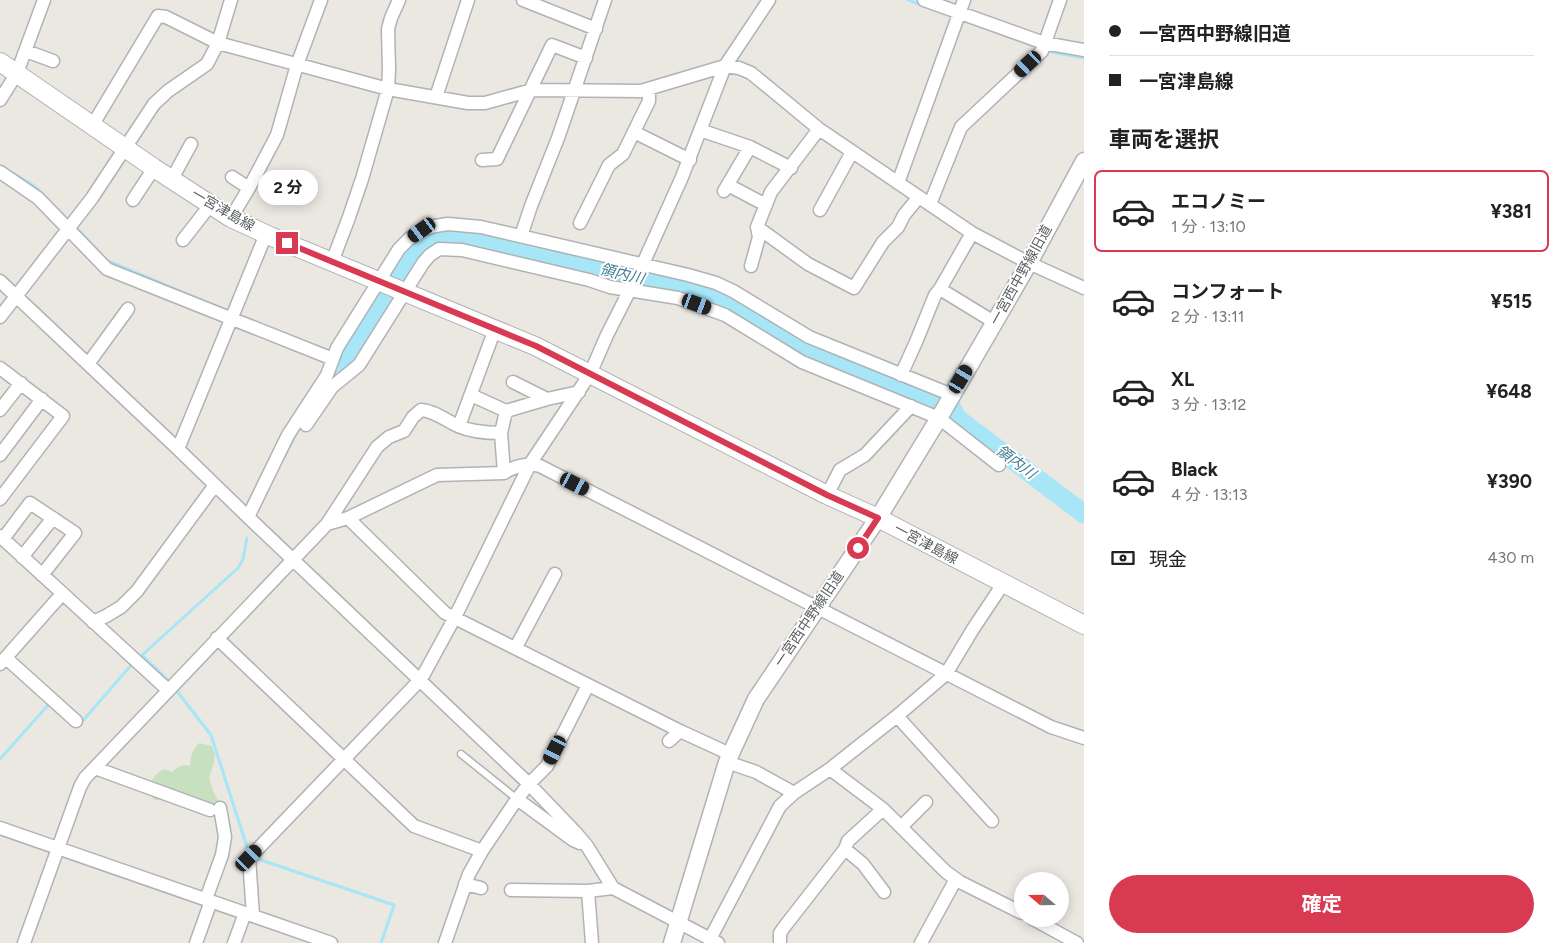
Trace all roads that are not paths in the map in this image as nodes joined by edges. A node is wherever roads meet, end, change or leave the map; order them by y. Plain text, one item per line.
1 (44, 0) edge
2 (321, 0) edge
3 (400, 0) edge
4 (468, 0) edge
5 (523, 0) edge
6 (605, 0) edge
7 (769, 0) edge
8 (924, 0) edge
9 (964, 0) edge
10 (1060, 0) edge
11 (228, 1) edge
12 (960, 12) junction
13 (596, 28) junction
14 (218, 43) junction
15 (1044, 43) junction
16 (1084, 50) edge
17 (26, 51) junction
18 (586, 58) junction
19 (53, 61) dead end
20 (0, 62) edge
21 (297, 65) junction
22 (726, 66) junction
23 (17, 73) junction
24 (388, 89) junction
25 (649, 89) junction
26 (532, 90) junction
27 (575, 90) junction
28 (436, 96) junction
29 (0, 100) edge
30 (92, 126) junction
31 (819, 128) junction
32 (700, 130) junction
33 (634, 132) junction
34 (192, 144) dead end
35 (750, 147) junction
36 (126, 148) junction
37 (852, 152) junction
38 (482, 160) dead end
39 (690, 160) junction
40 (1084, 161) edge
41 (154, 168) junction
42 (791, 168) junction
43 (0, 172) edge
44 (232, 178) dead end
45 (172, 179) junction
46 (898, 183) junction
47 (250, 188) junction
48 (133, 200) dead end
49 (924, 201) junction
50 (211, 204) junction
51 (766, 205) junction
52 (820, 210) dead end
53 (231, 218) junction
54 (580, 224) dead end
55 (757, 227) junction
56 (69, 229) junction
57 (972, 233) junction
58 (266, 234) junction
59 (521, 236) junction
60 (183, 240) dead end
61 (332, 262) junction
62 (1029, 262) junction
63 (642, 266) junction
64 (751, 266) dead end
65 (0, 281) edge
66 (379, 281) junction
67 (1084, 288) edge
68 (940, 289) junction
69 (630, 290) junction
70 (404, 292) junction
71 (16, 296) junction
72 (128, 309) dead end
73 (232, 315) junction
74 (0, 317) edge
75 (994, 322) junction
76 (495, 329) junction
77 (334, 356) junction
78 (88, 364) junction
79 (0, 368) edge
80 (590, 374) junction
81 (901, 374) junction
82 (21, 382) junction
83 (513, 382) dead end
84 (579, 392) junction
85 (471, 395) junction
86 (952, 395) junction
87 (42, 399) junction
88 (547, 399) junction
89 (911, 406) junction
90 (0, 410) edge
91 (506, 411) junction
92 (939, 418) junction
93 (306, 425) dead end
94 (459, 426) junction
95 (501, 433) junction
96 (178, 449) junction
97 (0, 455) edge
98 (530, 464) junction
99 (998, 465) dead end
100 (504, 473) junction
101 (215, 485) junction
102 (827, 495) junction
103 (0, 499) edge
104 (248, 517) junction
105 (53, 518) junction
106 (348, 518) junction
107 (878, 518) junction
108 (327, 524) junction
109 (1, 538) edge
110 (22, 557) junction
111 (293, 560) junction
112 (555, 574) dead end
113 (42, 575) junction
114 (1003, 584) junction
115 (62, 594) junction
116 (817, 606) junction
117 (455, 617) junction
118 (93, 622) junction
119 (1084, 625) edge
120 (218, 638) junction
121 (516, 647) junction
122 (2, 661) edge
123 (946, 674) junction
124 (420, 680) junction
125 (588, 685) junction
126 (168, 690) junction
127 (897, 716) junction
128 (76, 722) dead end
129 (680, 731) junction
130 (1084, 738) edge
131 (669, 741) dead end
132 (461, 754) dead end
133 (729, 758) junction
134 (344, 759) junction
135 (95, 768) junction
136 (830, 769) junction
137 (529, 784) junction
138 (794, 793) junction
139 (517, 799) junction
140 (926, 802) dead end
141 (883, 809) junction
142 (992, 821) dead end
143 (902, 826) junction
144 (0, 828) edge
145 (587, 846) junction
146 (58, 849) junction
147 (845, 849) junction
148 (482, 851) junction
149 (956, 879) junction
150 (465, 884) junction
151 (481, 888) dead end
152 (613, 888) junction
153 (511, 890) dead end
154 (588, 891) junction
155 (884, 892) dead end
156 (208, 900) junction
157 (1014, 909) edge
158 (249, 914) junction
159 (678, 921) junction
160 (1049, 928) edge
161 (714, 941) edge
162 (24, 943) edge
163 (196, 943) edge
164 (234, 943) edge
165 (331, 943) edge
166 (445, 943) edge
167 (592, 943) edge
168 (672, 943) edge
169 (780, 943) edge
170 (921, 943) edge
171 (1077, 943) edge

1 - 17 street
2 - 21 street
3 - 24 street
4 - 28 street
5 - 13 street
6 - 13 street
7 - 22 street
8 - 12 street
9 - 12 street
10 - 15 street
11 - 14 street
12 - 15 street
12 - 46 street
13 - 18 street
14 - 21 street
14 - 30 street
14 - 36 street
15 - 16 street
15 - 49 street
17 - 19 street
17 - 23 street
18 - 26 street
18 - 27 street
20 - 23 main road, 一宮津島線
21 - 24 street
21 - 47 street
22 - 25 street
22 - 31 street
22 - 32 street
23 - 29 street
23 - 30 main road, 一宮津島線
24 - 28 street
24 - 61 street
25 - 27 street
25 - 33 street
26 - 27 street
26 - 28 street
26 - 38 street
27 - 59 street
30 - 36 main road, 一宮津島線
31 - 37 street
31 - 42 street
32 - 35 street
32 - 39 street
33 - 39 street
33 - 54 street
34 - 45 street
35 - 42 street
35 - 51 street
36 - 41 main road, 一宮津島線
36 - 56 street
37 - 46 street
37 - 52 street
39 - 63 street
40 - 62 street, 一宮西中野線旧道
41 - 45 main road, 一宮津島線
41 - 48 street
42 - 51 street
43 - 56 street
44 - 47 street
45 - 50 main road, 一宮津島線
46 - 49 street
47 - 53 street
49 - 55 street
49 - 57 street
50 - 53 main road, 一宮津島線
50 - 60 street
51 - 55 street
53 - 58 main road, 一宮津島線
55 - 64 street
56 - 71 street
56 - 73 street
57 - 62 street
57 - 68 street
58 - 61 main road, 一宮津島線
58 - 73 street
59 - 63 street
59 - 66 street
61 - 66 main road, 一宮津島線
62 - 67 street
62 - 75 street, 一宮西中野線旧道
63 - 69 street
63 - 81 street
65 - 71 street
66 - 70 main road, 一宮津島線
66 - 77 street
68 - 75 street
68 - 81 street
69 - 70 street
69 - 80 street
69 - 89 street
70 - 76 main road, 一宮津島線
70 - 93 street
71 - 74 street
71 - 78 street
72 - 78 street
73 - 77 street
73 - 96 street
75 - 86 street, 一宮西中野線旧道
76 - 80 main road, 一宮津島線
76 - 85 street
77 - 104 street
78 - 96 street
79 - 82 street
80 - 84 street
80 - 102 main road, 一宮津島線
81 - 86 street
82 - 87 street
82 - 90 street
83 - 88 street
84 - 88 street
84 - 98 street
85 - 91 street
85 - 94 street
86 - 92 street, 一宮西中野線旧道
87 - 97 street
87 - 103 street
88 - 91 street
89 - 92 street
89 - 102 street
91 - 95 street
92 - 99 street
92 - 107 street, 一宮西中野線旧道
94 - 95 street
94 - 108 street
95 - 100 street
96 - 101 street
98 - 100 street
98 - 116 street
98 - 117 street
100 - 106 street
101 - 104 street
101 - 118 street
102 - 107 main road, 一宮津島線
104 - 111 street
105 - 109 street
105 - 110 street
105 - 113 street
106 - 108 street
106 - 117 street
107 - 114 main road, 一宮津島線
107 - 116 street, 一宮西中野線旧道
108 - 111 street
109 - 110 street
110 - 113 street
111 - 120 street
111 - 124 street
112 - 121 street
113 - 115 street
114 - 119 main road, 一宮津島線
114 - 123 street
115 - 118 street
115 - 122 street
116 - 123 street
116 - 133 street, 一宮西中野線旧道
117 - 121 street
117 - 124 street
118 - 126 street
120 - 126 street
120 - 134 street
121 - 125 street
122 - 128 street
123 - 127 street
123 - 130 street
124 - 134 street
124 - 137 street
125 - 129 street
125 - 137 street
126 - 135 street
127 - 136 street
127 - 142 street
129 - 131 street
129 - 133 street
132 - 139 lane
133 - 138 street
133 - 159 street, 一宮西中野線旧道
134 - 148 street
134 - 158 street
135 - 146 street
135 - 156 street
136 - 138 street
136 - 141 street
137 - 139 street
137 - 145 street
138 - 161 street
139 - 145 street
139 - 148 street
140 - 143 street
141 - 143 street
141 - 147 street
143 - 149 street
144 - 146 street
145 - 152 street
146 - 156 street
146 - 162 street
147 - 155 street
147 - 169 street
148 - 150 street
149 - 157 street
149 - 170 street
150 - 151 street
150 - 166 street
152 - 154 street
152 - 159 street
153 - 154 street
154 - 167 street
156 - 158 street
156 - 163 street
158 - 164 street
158 - 165 street
159 - 161 street
159 - 168 street, 一宮西中野線旧道
160 - 171 street

